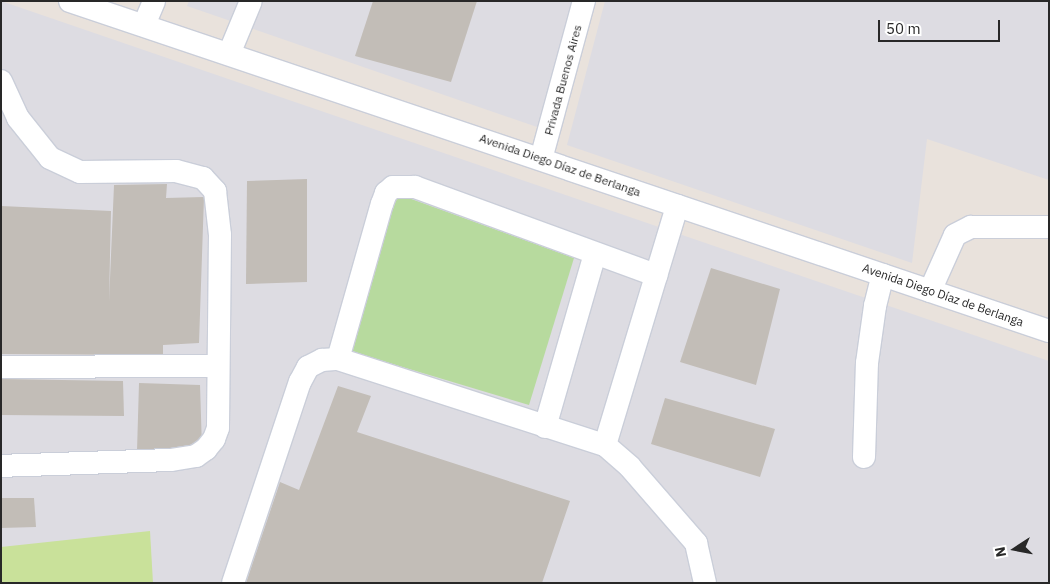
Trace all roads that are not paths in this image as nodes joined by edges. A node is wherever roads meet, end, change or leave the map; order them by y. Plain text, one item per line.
1 (70, 1) edge
2 (154, 1) edge
3 (251, 1) edge
4 (584, 1) edge
5 (144, 25) junction
6 (229, 54) junction
7 (1, 81) edge
8 (541, 159) junction
9 (677, 206) junction
10 (1049, 227) edge
11 (596, 254) junction
12 (656, 275) junction
13 (883, 275) junction
14 (930, 291) junction
15 (1049, 331) edge
16 (338, 358) junction
17 (218, 366) junction
18 (1, 367) edge
19 (545, 426) junction
20 (604, 445) junction
21 (864, 457) dead end
22 (1, 466) edge
23 (233, 583) edge
24 (705, 583) edge

1 - 5 street, Avenida Diego Díaz de Berlanga
2 - 5 street
3 - 6 street
4 - 8 street, Privada Buenos Aires
5 - 6 street, Avenida Diego Díaz de Berlanga
6 - 8 street, Avenida Diego Díaz de Berlanga
7 - 17 street
8 - 9 street, Avenida Diego Díaz de Berlanga
9 - 12 street
9 - 13 street, Avenida Diego Díaz de Berlanga
10 - 14 street
11 - 12 street
11 - 16 street
11 - 19 street
12 - 20 street
13 - 14 street, Avenida Diego Díaz de Berlanga
13 - 21 street
14 - 15 street, Avenida Diego Díaz de Berlanga
16 - 19 street
16 - 23 street
17 - 18 street
17 - 22 street
19 - 20 street
20 - 24 street

